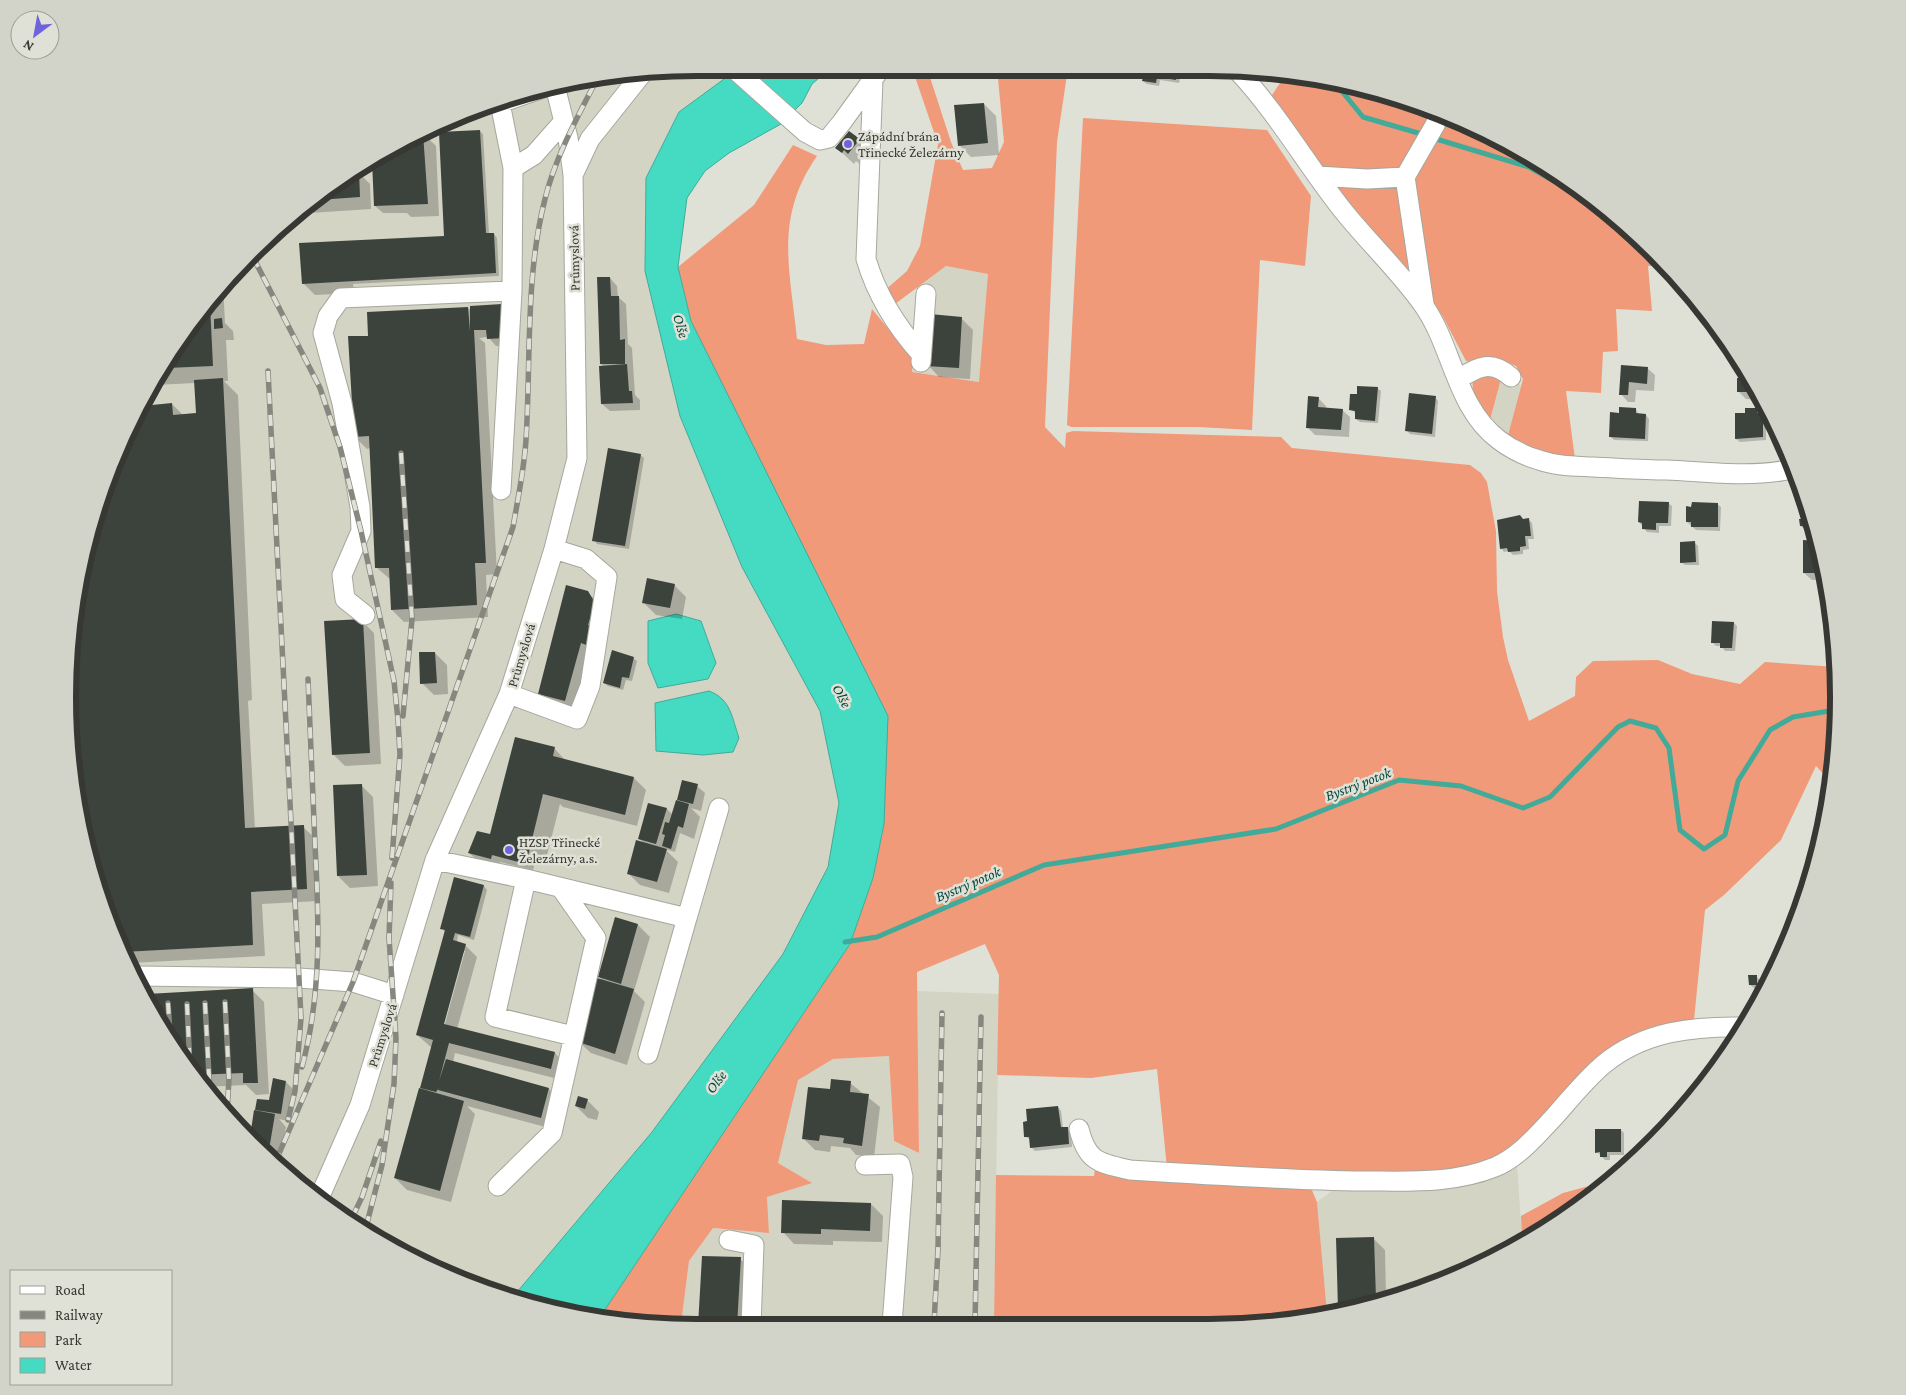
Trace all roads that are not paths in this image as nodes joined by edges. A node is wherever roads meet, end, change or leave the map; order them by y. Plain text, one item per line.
1 (742, 76) edge
2 (876, 76) edge
3 (877, 76) edge
4 (1243, 78) edge
5 (637, 80) edge
6 (557, 92) edge
7 (501, 108) edge
8 (1437, 120) edge
9 (564, 121) junction
10 (513, 168) junction
11 (573, 175) junction
12 (1318, 176) junction
13 (1405, 177) junction
14 (512, 291) junction
15 (926, 294) dead end
16 (1424, 305) junction
17 (1511, 377) dead end
18 (1459, 379) junction
19 (1786, 469) edge
20 (501, 490) dead end
21 (554, 549) junction
22 (365, 615) dead end
23 (509, 694) junction
24 (719, 808) dead end
25 (435, 860) junction
26 (526, 879) junction
27 (561, 888) junction
28 (686, 918) junction
29 (142, 976) edge
30 (394, 995) junction
31 (1735, 1027) edge
32 (573, 1036) junction
33 (648, 1054) dead end
34 (1079, 1129) dead end
35 (865, 1164) dead end
36 (498, 1186) dead end
37 (322, 1192) edge
38 (729, 1240) dead end
39 (751, 1319) edge
40 (892, 1319) edge

1 - 2 street
3 - 15 street
4 - 12 street
5 - 11 street
6 - 9 street, Průmyslová
7 - 10 street
8 - 13 street
9 - 10 street
9 - 11 street, Průmyslová
10 - 14 street
11 - 21 street, Průmyslová
12 - 13 street
12 - 16 street
13 - 16 street
14 - 20 street
14 - 22 street
16 - 18 street
17 - 18 street
18 - 19 street
21 - 23 street, Průmyslová
21 - 23 street
23 - 25 street, Průmyslová
24 - 28 street
25 - 26 street
25 - 30 street, Průmyslová
26 - 27 street
26 - 32 street
27 - 28 street
27 - 32 street
28 - 33 street
29 - 30 street
30 - 37 street, Průmyslová
31 - 34 street
32 - 36 street
35 - 40 street
38 - 39 street

